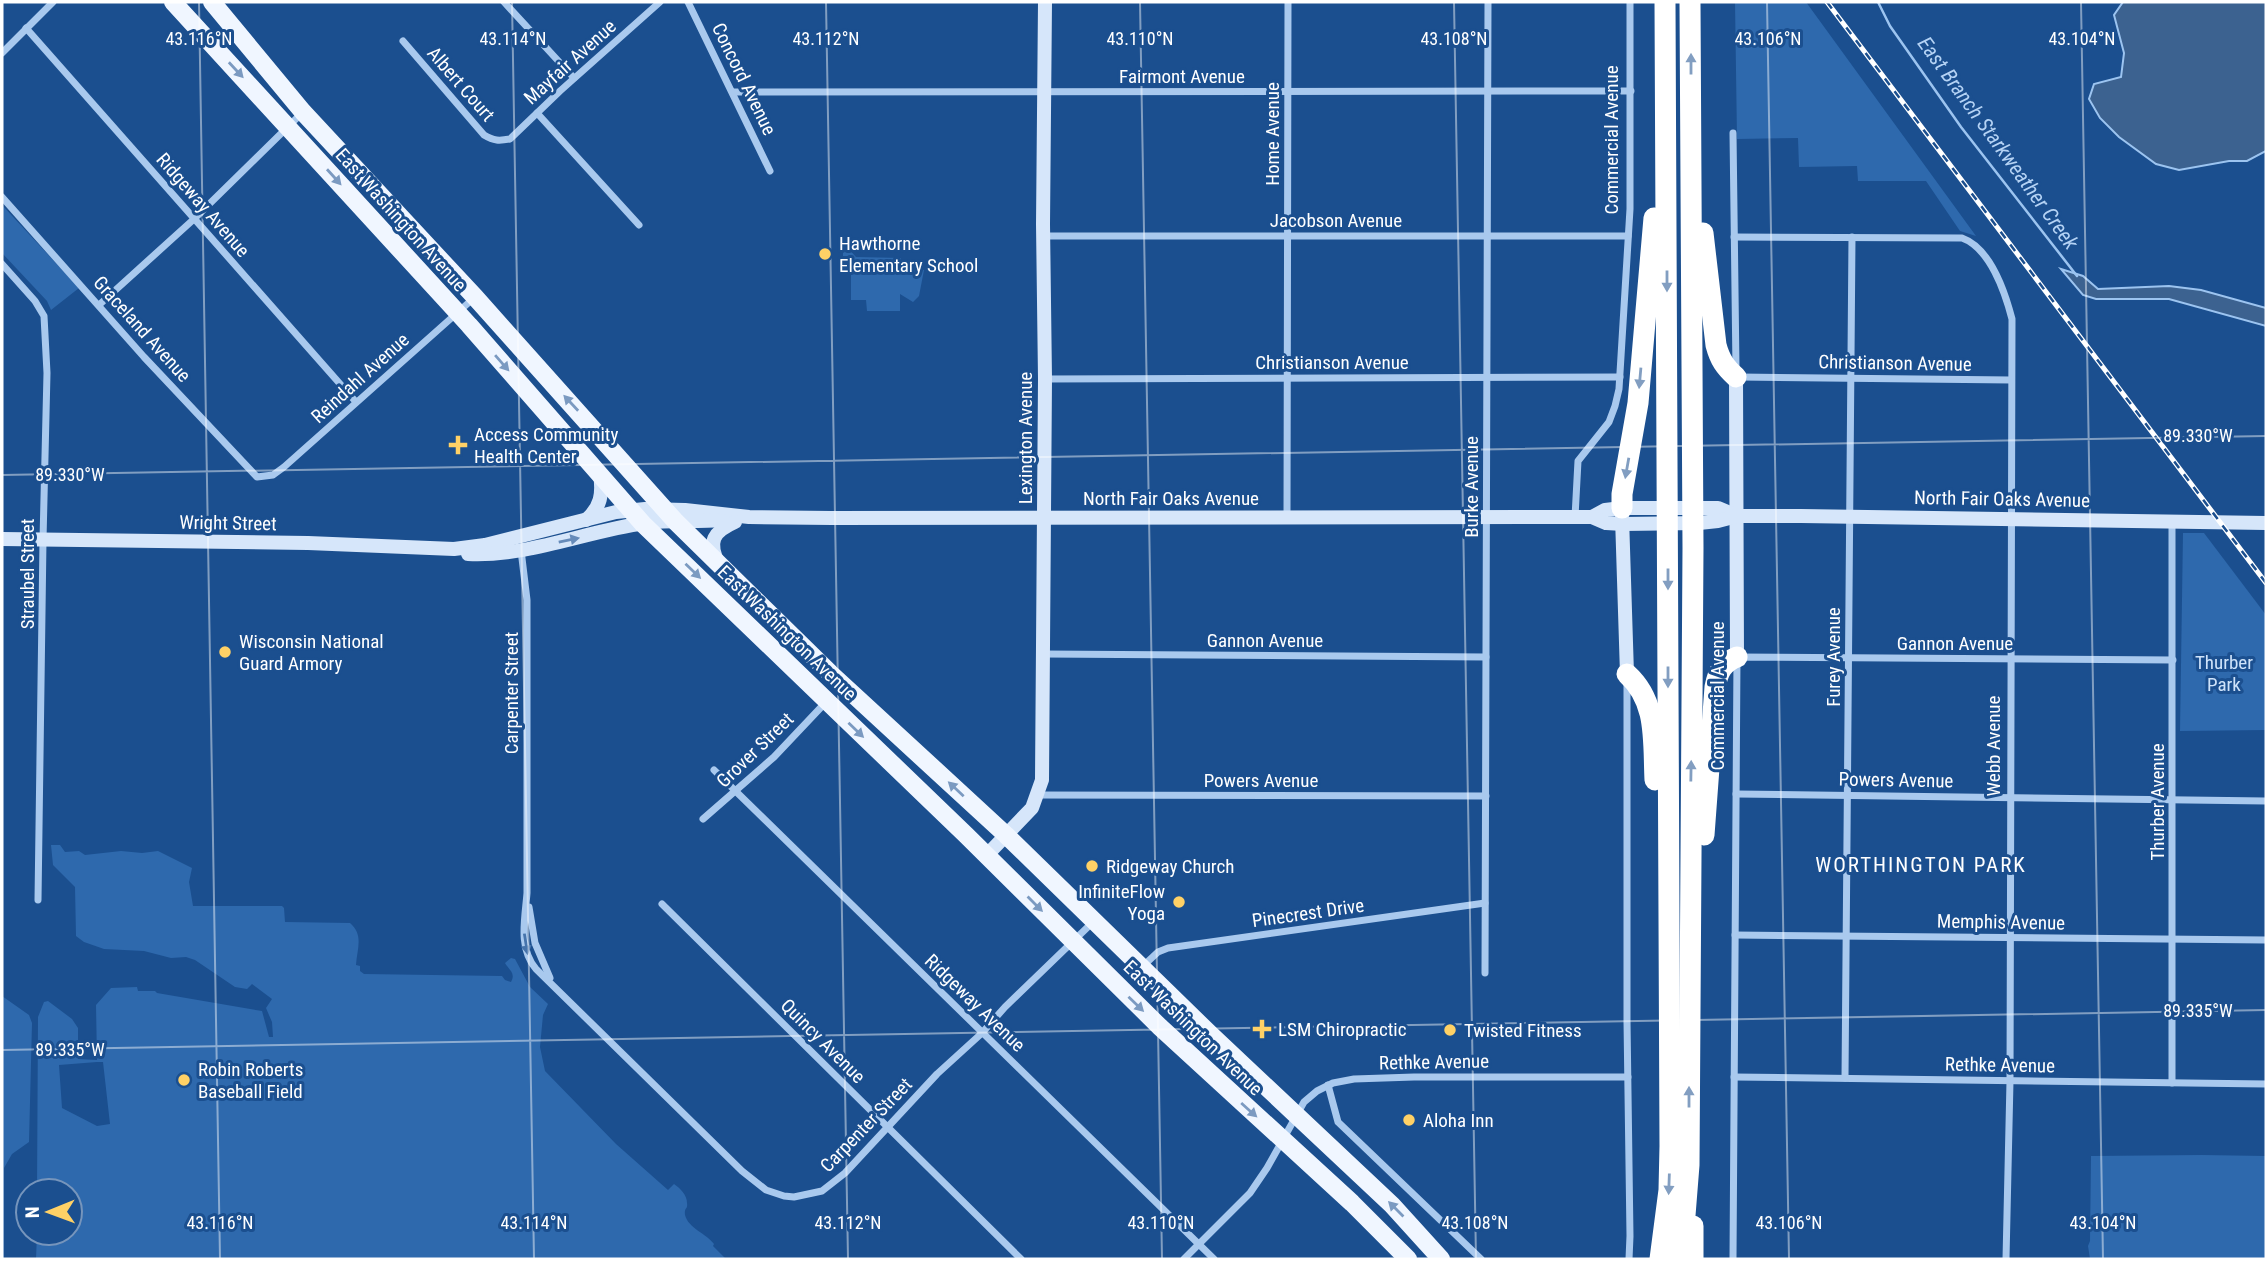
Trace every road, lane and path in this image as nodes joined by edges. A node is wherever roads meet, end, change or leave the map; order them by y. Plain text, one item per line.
1 (53, 2) edge
2 (173, 2) edge
3 (504, 2) edge
4 (660, 2) edge
5 (688, 2) edge
6 (1045, 2) edge
7 (1289, 2) edge
8 (1488, 2) edge
9 (1630, 2) edge
10 (1665, 2) edge
11 (1690, 2) edge
12 (210, 3) edge
13 (26, 28) junction
14 (403, 41) dead end
15 (2, 53) edge
16 (1666, 66) junction
17 (574, 78) junction
18 (1288, 91) junction
19 (1488, 91) junction
20 (1631, 91) junction
21 (733, 92) junction
22 (1045, 92) junction
23 (303, 112) junction
24 (537, 113) junction
25 (289, 127) junction
26 (1691, 127) junction
27 (1733, 133) dead end
28 (500, 141) joint
29 (769, 171) dead end
30 (2, 197) edge
31 (194, 219) junction
32 (639, 225) dead end
33 (1043, 236) junction
34 (1288, 236) junction
35 (1487, 236) junction
36 (1628, 236) junction
37 (1734, 237) junction
38 (1852, 237) junction
39 (2, 264) edge
40 (475, 297) junction
41 (99, 305) junction
42 (457, 312) junction
43 (1487, 377) junction
44 (1620, 377) junction
45 (1736, 377) junction
46 (1288, 378) junction
47 (1851, 378) junction
48 (1045, 379) junction
49 (2011, 380) junction
50 (356, 402) junction
51 (600, 474) junction
52 (263, 477) joint
53 (670, 515) junction
54 (1622, 516) junction
55 (1737, 516) junction
56 (638, 517) junction
57 (1044, 517) junction
58 (1486, 517) junction
59 (1575, 517) junction
60 (1850, 517) junction
61 (744, 518) junction
62 (1287, 518) junction
63 (2010, 519) junction
64 (586, 520) junction
65 (2172, 522) junction
66 (2266, 523) edge
67 (2, 539) edge
68 (43, 540) junction
69 (519, 543) junction
70 (719, 564) junction
71 (1043, 654) junction
72 (1486, 657) junction
73 (1737, 657) junction
74 (1849, 658) junction
75 (2010, 659) junction
76 (2172, 660) junction
77 (1627, 674) junction
78 (827, 702) junction
79 (714, 770) dead end
80 (735, 792) junction
81 (1736, 794) junction
82 (1037, 795) junction
83 (1847, 795) junction
84 (1486, 796) junction
85 (2009, 798) junction
86 (2172, 800) junction
87 (2266, 801) edge
88 (703, 819) dead end
89 (1006, 835) junction
90 (987, 855) junction
91 (38, 900) dead end
92 (1485, 903) junction
93 (663, 904) dead end
94 (1690, 913) junction
95 (1093, 921) junction
96 (1735, 935) junction
97 (1846, 936) junction
98 (2010, 938) junction
99 (2172, 939) junction
100 (2266, 940) edge
101 (1073, 941) junction
102 (1141, 968) junction
103 (1485, 973) dead end
104 (982, 1032) junction
105 (1670, 1066) junction
106 (1628, 1077) junction
107 (1734, 1077) junction
108 (1845, 1078) junction
109 (2010, 1081) junction
110 (2172, 1083) junction
111 (2266, 1084) edge
112 (1328, 1085) junction
113 (1296, 1115) junction
114 (888, 1128) junction
115 (1282, 1140) junction
116 (1689, 1165) junction
117 (1200, 1245) junction
118 (1021, 1259) edge
119 (1184, 1259) edge
120 (1214, 1259) edge
121 (1408, 1259) edge
122 (1441, 1259) edge
123 (1481, 1259) edge
124 (1629, 1259) edge
125 (1660, 1259) edge
126 (1678, 1259) edge
127 (1693, 1259) edge
128 (1733, 1259) edge
129 (2006, 1259) edge

1 - 13 street
2 -> 25 main road, East Washington Avenue
3 - 17 street
4 - 17 street, Mayfair Avenue
5 - 21 street, Concord Avenue
6 - 22 street, Lexington Avenue
7 - 18 street, Home Avenue
8 - 19 street, Burke Avenue
9 - 20 street, Commercial Avenue
10 - 16 highway
26 -> 11 highway
12 - 23 main road, East Washington Avenue
13 - 15 street
13 - 31 street, Ridgeway Avenue
14 - 28 street, Albert Court
16 -> 54 highway
16 -> 105 highway
17 - 24 street, Mayfair Avenue
18 - 19 street, Fairmont Avenue
18 - 22 street, Fairmont Avenue
18 - 34 street, Home Avenue
19 - 20 street, Fairmont Avenue
19 - 35 street, Burke Avenue
20 - 36 street, Commercial Avenue
21 - 22 street, Fairmont Avenue
21 - 29 street, Concord Avenue
22 - 33 street, Lexington Avenue
23 - 25 street
23 - 40 main road, East Washington Avenue
24 - 28 street, Mayfair Avenue
24 - 32 street
25 - 31 street
25 -> 42 main road, East Washington Avenue
26 - 45 highway
94 -> 26 highway
27 - 37 street, Commercial Avenue
30 - 41 street, Graceland Avenue
31 - 41 street
31 - 50 street, Ridgeway Avenue
33 - 34 street, Jacobson Avenue
33 - 48 street, Lexington Avenue
34 - 35 street, Jacobson Avenue
34 - 46 street, Home Avenue
35 - 36 street, Jacobson Avenue
35 - 43 street, Burke Avenue
36 - 44 street, Commercial Avenue
37 - 38 street
37 - 45 street, Commercial Avenue
38 - 47 street, Furey Avenue
38 - 49 street, Webb Avenue
39 - 68 street, Straubel Street
40 - 42 street, Reindahl Avenue
53 -> 40 main road, East Washington Avenue
41 - 52 street, Graceland Avenue
42 - 50 street, Reindahl Avenue
42 -> 51 main road, East Washington Avenue
43 - 44 street, Christianson Avenue
43 - 46 street, Christianson Avenue
43 - 58 street, Burke Avenue
44 - 59 street, Commercial Avenue
45 - 47 street, Christianson Avenue
45 - 55 street, Commercial Avenue
46 - 48 street, Christianson Avenue
46 - 62 street, Home Avenue
47 - 49 street, Christianson Avenue
47 - 60 street, Furey Avenue
48 - 57 street, Lexington Avenue
49 - 63 street, Webb Avenue
50 - 52 street, Reindahl Avenue
51 - 56 main road, East Washington Avenue
51 - 64 street
53 - 56 street, North Fair Oaks Avenue
53 - 61 street, North Fair Oaks Avenue
53 - 70 main road, East Washington Avenue
54 - 55 street, North Fair Oaks Avenue
54 - 59 street, North Fair Oaks Avenue
54 - 77 street
55 - 60 street, North Fair Oaks Avenue
55 - 73 street, Commercial Avenue
56 - 64 street, Wright Street
69 -> 56 street, Wright Street
56 -> 78 main road, East Washington Avenue
57 - 61 street, North Fair Oaks Avenue
57 - 62 street, North Fair Oaks Avenue
57 - 71 street, Lexington Avenue
58 - 59 street, North Fair Oaks Avenue
58 - 62 street, North Fair Oaks Avenue
58 - 72 street, Burke Avenue
60 - 63 street, North Fair Oaks Avenue
60 - 74 street, Furey Avenue
61 - 70 street
63 - 65 street, North Fair Oaks Avenue
63 - 75 street, Webb Avenue
64 - 69 street, Wright Street
65 - 66 street, North Fair Oaks Avenue
65 - 76 street, Thurber Avenue
67 - 68 street, Wright Street
68 - 69 street, Wright Street
68 - 91 street, Straubel Street
69 - 114 street, Carpenter Street
89 -> 70 main road, East Washington Avenue
71 - 72 street, Gannon Avenue
71 - 82 street, Lexington Avenue
72 - 84 street, Burke Avenue
73 - 74 street, Gannon Avenue
73 - 81 street, Commercial Avenue
73 - 94 highway
74 - 75 street, Gannon Avenue
74 - 83 street, Furey Avenue
75 - 76 street, Gannon Avenue
75 - 85 street, Webb Avenue
76 - 86 street, Thurber Avenue
77 - 105 highway
77 - 106 street
78 - 80 street, Grover Street
78 -> 90 main road, East Washington Avenue
79 - 80 street, Ridgeway Avenue
80 - 88 street, Grover Street
80 - 104 street, Ridgeway Avenue
81 - 83 street, Powers Avenue
81 - 96 street, Commercial Avenue
82 - 84 street, Powers Avenue
82 - 89 street, Lexington Avenue
83 - 85 street, Powers Avenue
83 - 97 street, Furey Avenue
84 - 92 street, Burke Avenue
85 - 86 street, Powers Avenue
85 - 98 street, Webb Avenue
86 - 87 street, Powers Avenue
86 - 99 street, Thurber Avenue
89 - 90 street, Lexington Avenue
89 - 95 main road, East Washington Avenue
90 -> 101 main road, East Washington Avenue
92 - 102 street, Pinecrest Drive
92 - 103 street, Burke Avenue
93 - 114 street, Quincy Avenue
116 -> 94 highway
95 - 101 street, Carpenter Street
95 - 102 main road, East Washington Avenue
96 - 97 street, Memphis Avenue
96 - 107 street, Commercial Avenue
97 - 98 street, Memphis Avenue
97 - 108 street, Furey Avenue
98 - 99 street, Memphis Avenue
98 - 109 street, Webb Avenue
99 - 100 street, Memphis Avenue
99 - 110 street, Thurber Avenue
101 - 104 street, Carpenter Street
101 -> 115 main road, East Washington Avenue
102 - 113 main road, East Washington Avenue
104 - 114 street, Carpenter Street
104 - 117 street, Ridgeway Avenue
105 -> 125 highway
106 - 112 street, Rethke Avenue
106 - 124 street
107 - 108 street, Rethke Avenue
107 - 128 street, Commercial Avenue
108 - 109 street, Rethke Avenue
109 - 110 street, Rethke Avenue
109 - 129 street, Webb Avenue
110 - 111 street, Rethke Avenue
112 - 113 street
112 - 123 street
113 - 115 street
122 -> 113 main road, East Washington Avenue
114 - 118 street, Quincy Avenue
115 - 117 street
115 - 121 main road, East Washington Avenue
116 - 126 highway
116 - 127 highway
117 - 119 street
117 - 120 street, Ridgeway Avenue

